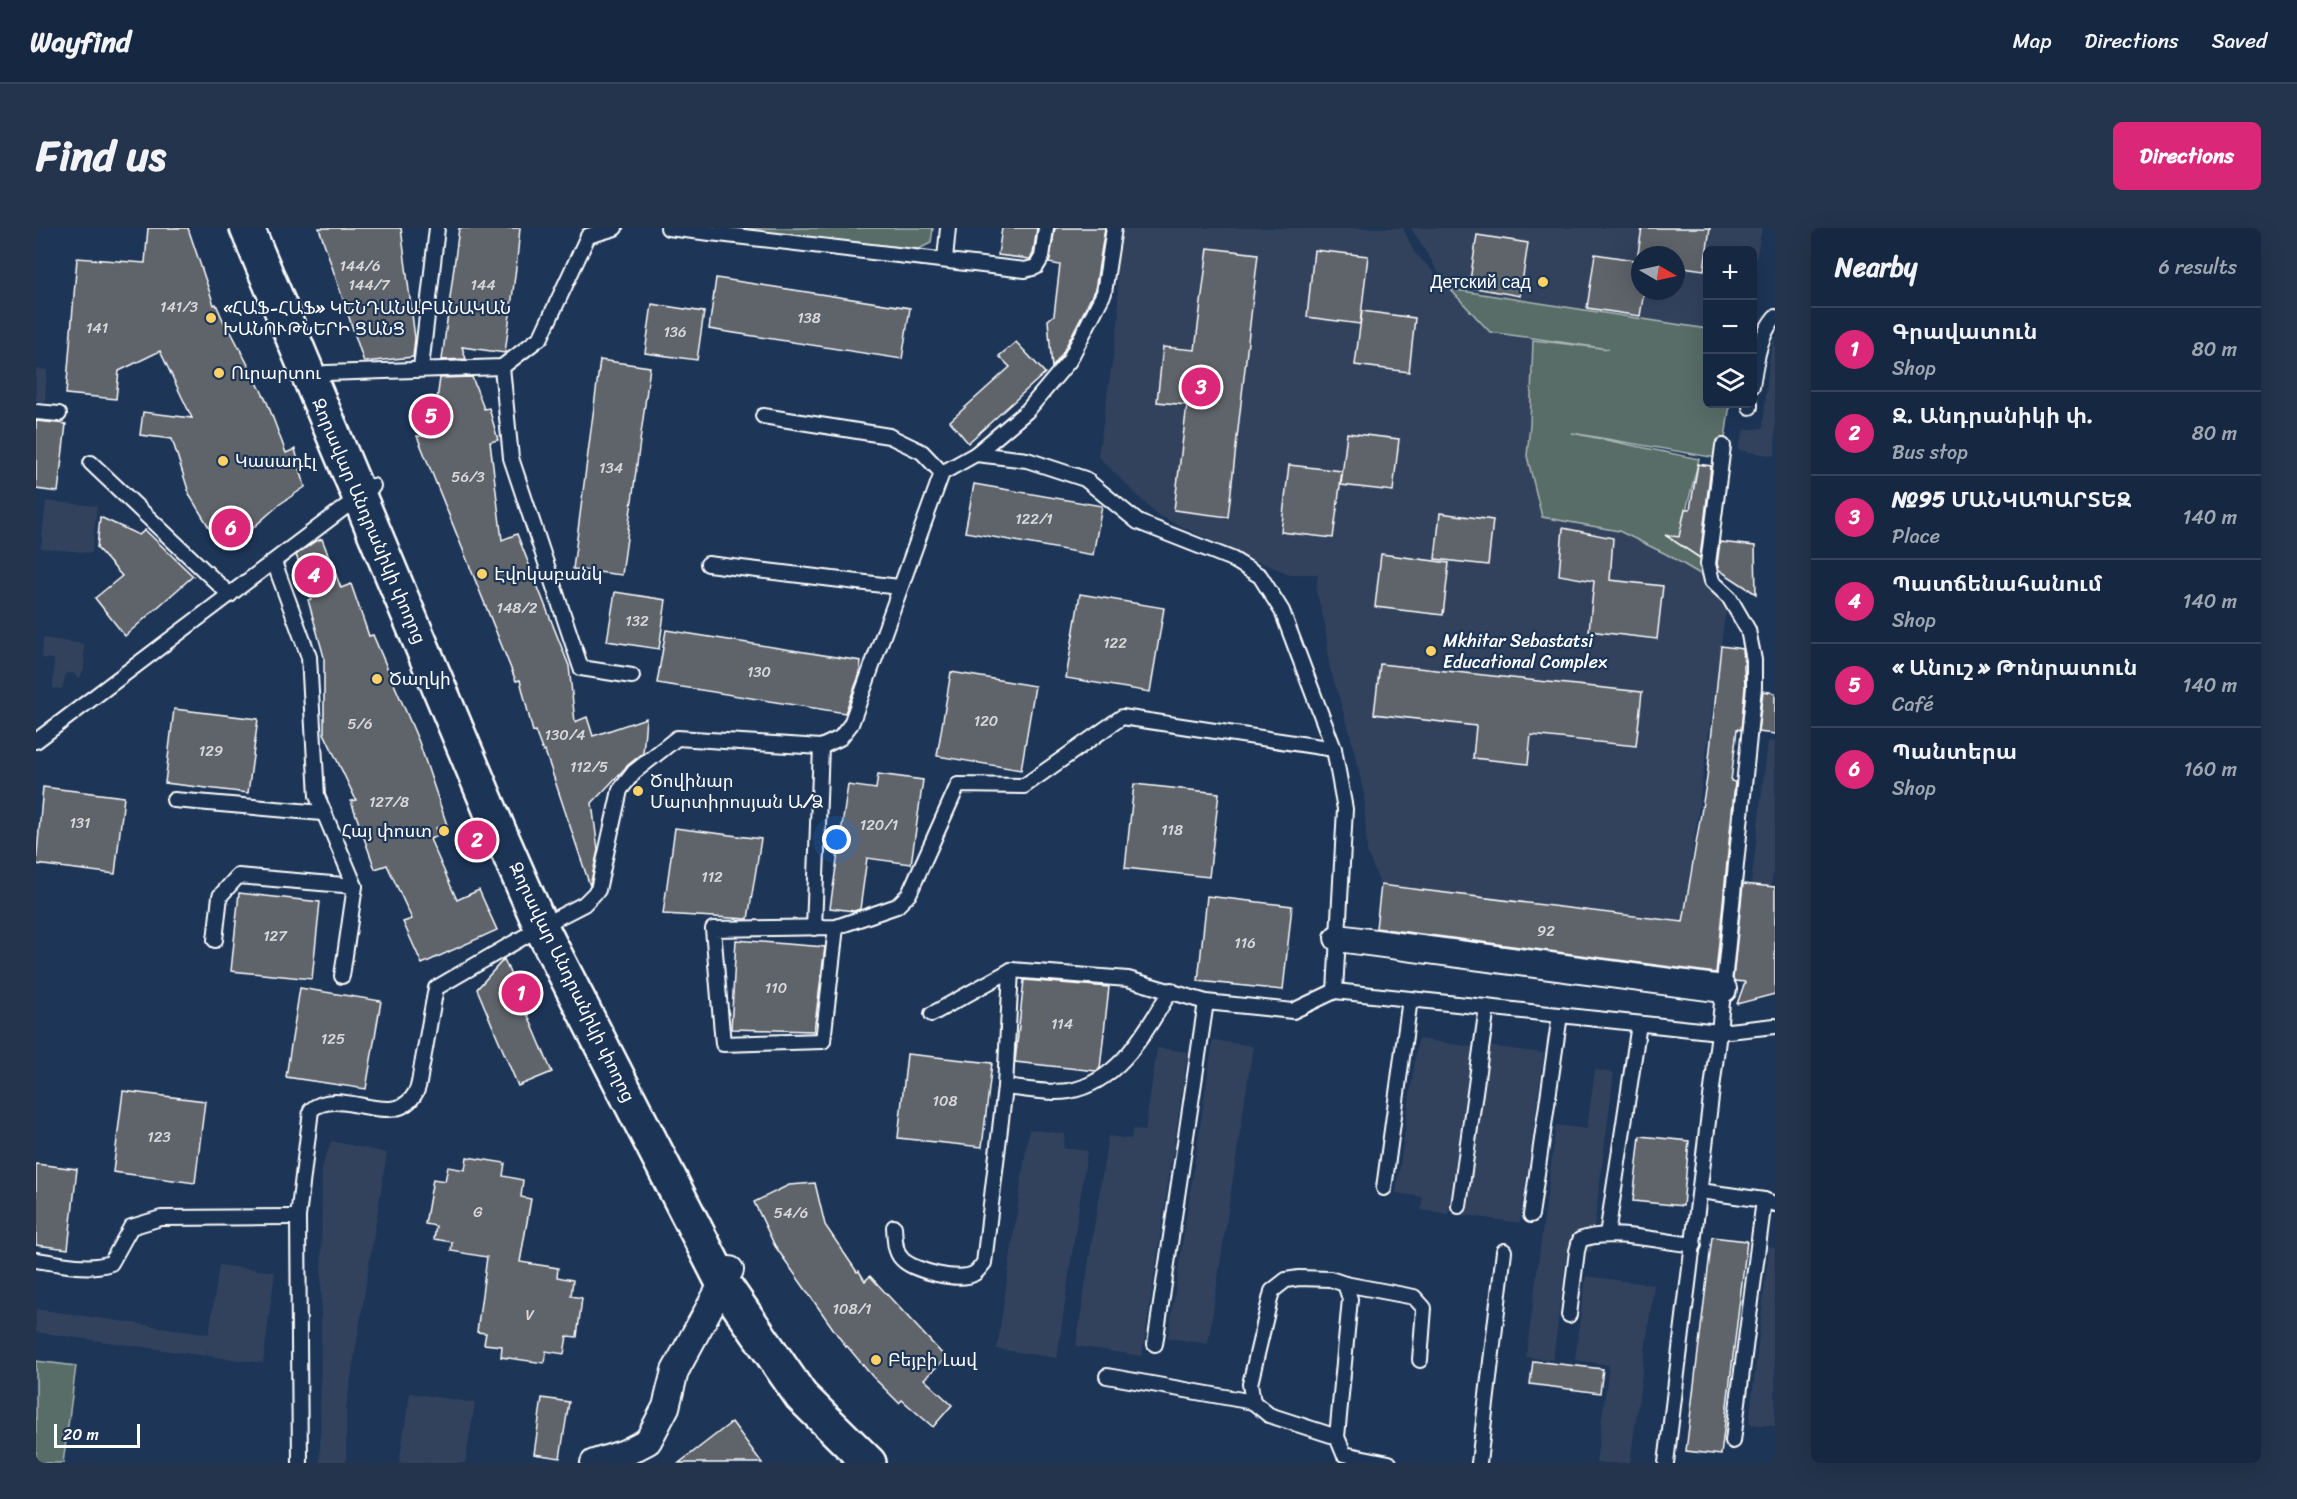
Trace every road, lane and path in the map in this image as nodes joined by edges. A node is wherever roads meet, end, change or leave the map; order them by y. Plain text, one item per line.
1 (247, 228) edge
2 (268, 228) edge
3 (437, 228) edge
4 (615, 228) edge
5 (668, 228) edge
6 (948, 228) edge
7 (1046, 228) edge
8 (1114, 228) edge
9 (585, 232) edge
10 (945, 259) junction
11 (1775, 317) edge
12 (1757, 355) edge
13 (502, 367) junction
14 (421, 368) junction
15 (326, 373) junction
16 (36, 412) edge
17 (59, 414) dead end
18 (763, 416) dead end
19 (1723, 446) dead end
20 (976, 454) junction
21 (91, 463) dead end
22 (942, 473) junction
23 (366, 492) junction
24 (274, 562) junction
25 (708, 564) dead end
26 (899, 587) junction
27 (230, 595) junction
28 (632, 676) dead end
29 (36, 741) edge
30 (821, 747) junction
31 (1334, 749) junction
32 (174, 800) dead end
33 (322, 813) junction
34 (355, 886) junction
35 (547, 923) junction
36 (836, 927) junction
37 (814, 928) junction
38 (1338, 938) junction
39 (215, 940) dead end
40 (1011, 970) junction
41 (342, 976) dead end
42 (1723, 989) junction
43 (1171, 990) junction
44 (1335, 991) junction
45 (1410, 999) junction
46 (1206, 1002) junction
47 (1487, 1007) junction
48 (932, 1014) dead end
49 (1560, 1015) junction
50 (1640, 1024) junction
51 (1775, 1026) edge
52 (1719, 1032) junction
53 (1005, 1087) junction
54 (1384, 1188) dead end
55 (1700, 1191) junction
56 (1769, 1202) edge
57 (1458, 1206) dead end
58 (1531, 1215) dead end
59 (298, 1217) junction
60 (894, 1227) dead end
61 (1607, 1235) junction
62 (1694, 1245) junction
63 (1504, 1251) dead end
64 (36, 1260) edge
65 (727, 1275) junction
66 (1346, 1284) junction
67 (1569, 1315) dead end
68 (1155, 1344) dead end
69 (1420, 1360) dead end
70 (1107, 1376) dead end
71 (1253, 1402) junction
72 (1336, 1437) junction
73 (1733, 1441) dead end
74 (624, 1458) edge
75 (300, 1463) edge
76 (594, 1463) edge
77 (868, 1463) edge
78 (886, 1463) edge
79 (1389, 1463) edge
80 (1479, 1463) edge
81 (1666, 1463) edge

1 - 23 main road, Զորավար Անդրանիկի փողոց
2 - 15 main road, Զորավար Անդրանիկի փողոց
3 - 14 lane
4 - 9 lane
5 - 10 lane
6 - 10 lane
7 - 10 lane
8 - 20 lane
9 - 13 lane
11 - 12 lane
13 - 14 lane
13 - 28 lane
14 - 15 lane
15 - 23 main road, Զորավար Անդրանիկի փողոց
16 - 17 lane
18 - 22 lane
19 - 42 lane
20 - 22 lane
20 - 31 lane
21 - 27 lane
22 - 26 lane
23 - 24 lane
23 - 35 main road, Զորավար Անդրանիկի փողոց
24 - 27 lane
24 - 33 lane
25 - 26 lane
26 - 30 lane
27 - 29 lane
30 - 35 lane
30 - 37 lane
31 - 36 lane
31 - 38 lane
32 - 33 lane
33 - 34 lane
34 - 39 lane
34 - 41 lane
35 - 59 lane
35 - 65 main road, Զորավար Անդրանիկի փողոց
36 - 37 lane
36 - 37 lane
38 - 42 street
38 - 44 lane
40 - 43 lane
40 - 48 lane
40 - 53 lane
42 - 52 lane
43 - 46 lane
43 - 53 lane
44 - 45 lane
44 - 46 lane
45 - 47 lane
45 - 54 lane
46 - 68 lane
47 - 49 lane
47 - 57 lane
49 - 50 lane
49 - 58 lane
50 - 52 lane
50 - 61 lane
51 - 52 lane
52 - 55 lane
53 - 60 lane
55 - 56 lane
55 - 62 lane
56 - 73 lane
59 - 64 lane
59 - 75 lane
61 - 62 lane
61 - 67 lane
62 - 81 lane
63 - 80 lane
65 - 74 street
65 - 77 main road, Զորավար Անդրանիկի փողոց
65 - 78 main road, Զորավար Անդրանիկի փողոց
66 - 69 lane
66 - 71 lane
66 - 72 lane
70 - 71 lane
71 - 72 lane
72 - 79 lane
74 - 76 street

